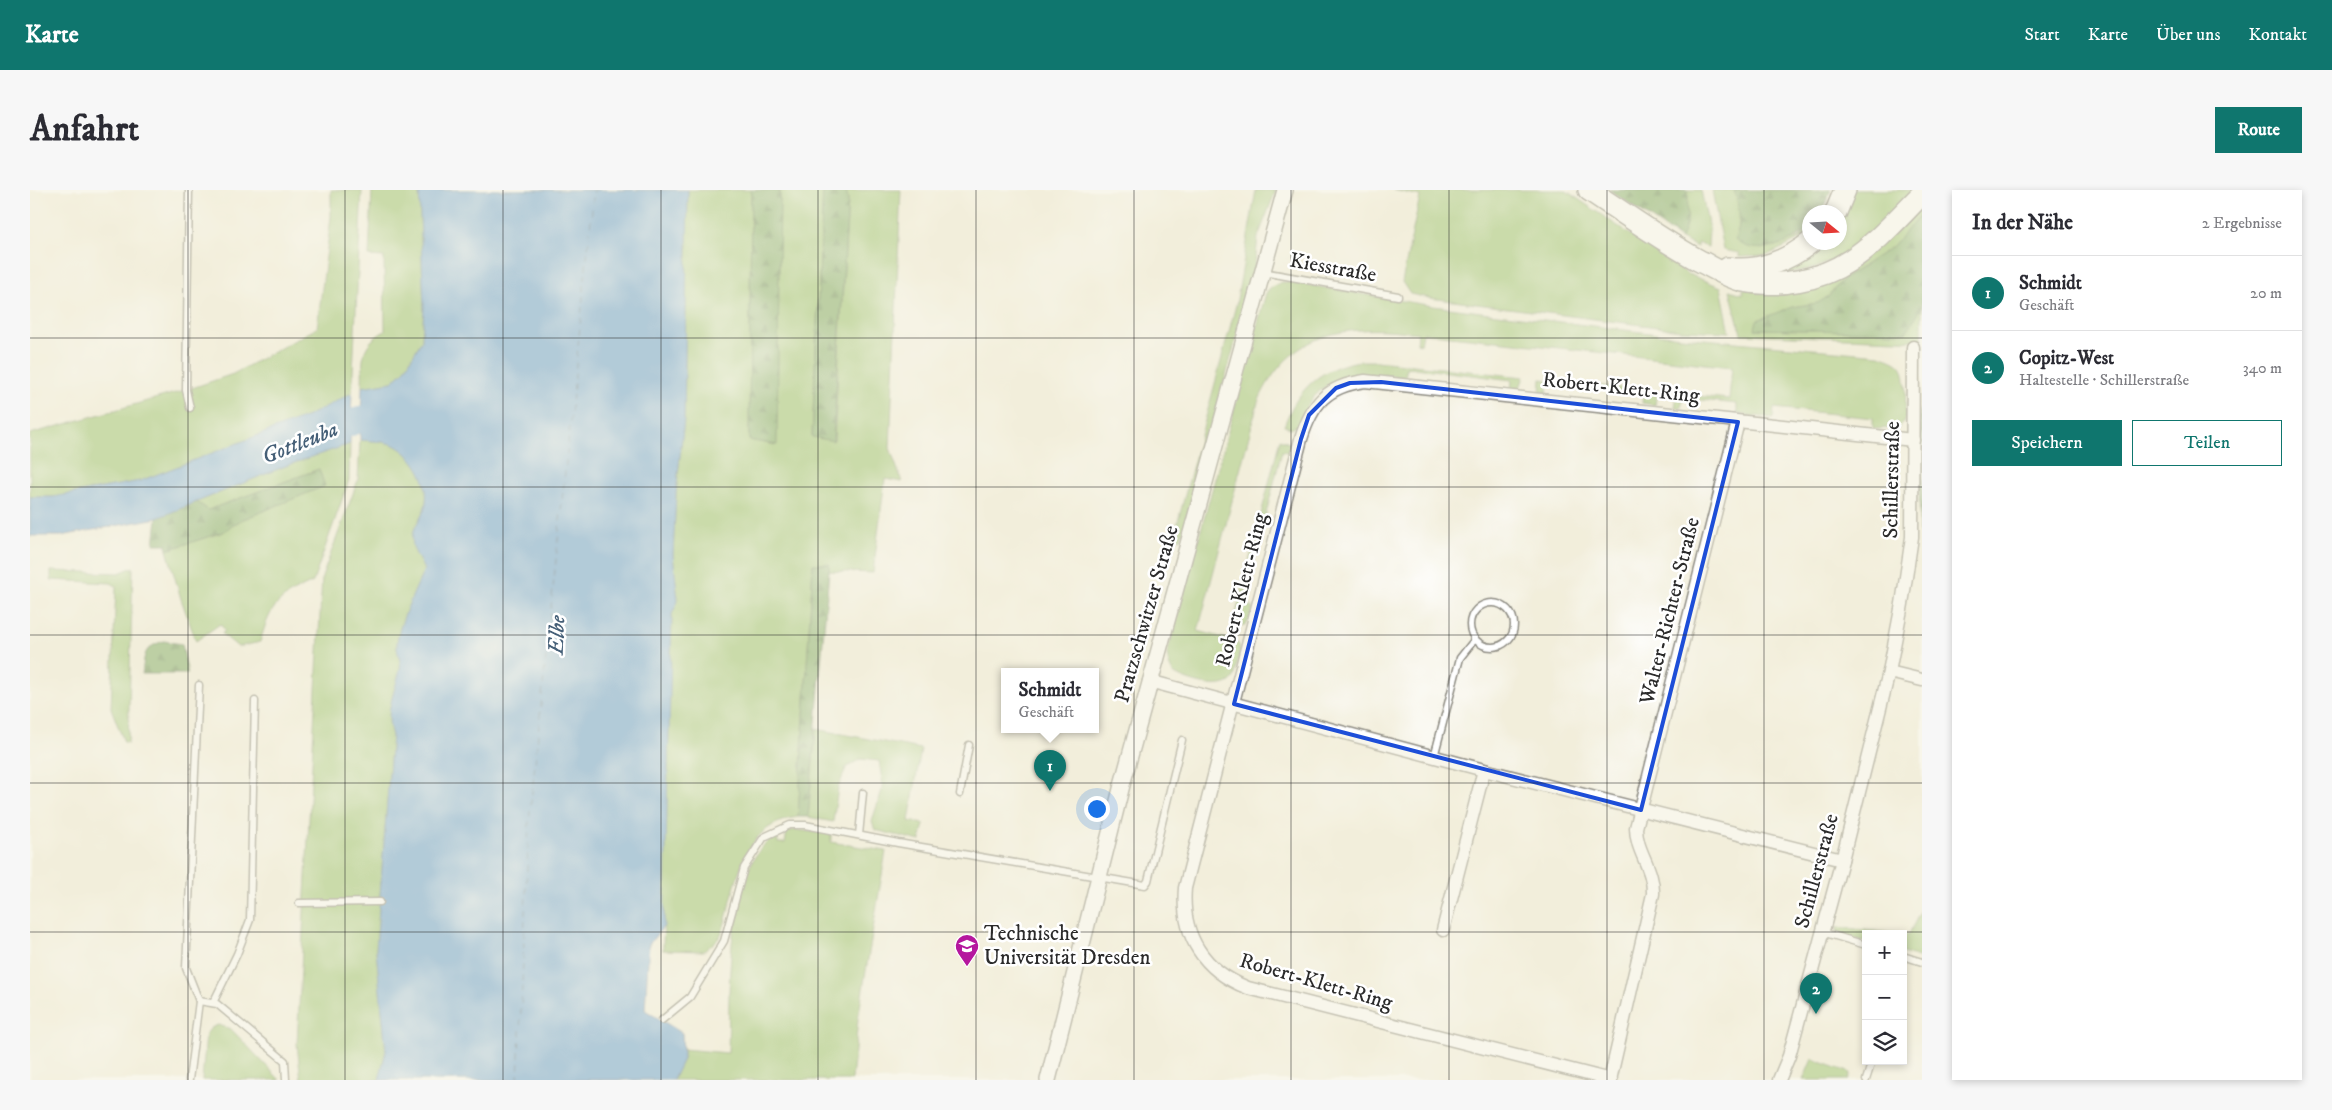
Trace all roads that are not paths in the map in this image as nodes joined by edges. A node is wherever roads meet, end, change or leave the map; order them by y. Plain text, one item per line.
1 (189, 190) edge
2 (1285, 190) edge
3 (1589, 190) edge
4 (1845, 190) edge
5 (1922, 194) edge
6 (1839, 205) edge
7 (1802, 248) edge
8 (1263, 272) junction
9 (1741, 275) junction
10 (1398, 296) dead end
11 (1912, 347) dead end
12 (190, 408) dead end
13 (1738, 422) junction
14 (1913, 440) junction
15 (1475, 639) junction
16 (1889, 672) junction
17 (1922, 680) edge
18 (1149, 681) junction
19 (199, 685) dead end
20 (255, 701) dead end
21 (1234, 704) junction
22 (1182, 740) dead end
23 (968, 745) dead end
24 (1434, 757) junction
25 (1484, 770) junction
26 (863, 793) dead end
27 (960, 794) dead end
28 (1641, 810) junction
29 (859, 835) junction
30 (1842, 860) junction
31 (1098, 876) junction
32 (380, 902) dead end
33 (299, 903) dead end
34 (1443, 930) dead end
35 (1821, 932) junction
36 (1862, 944) edge
37 (1907, 959) edge
38 (1922, 962) edge
39 (199, 1001) junction
40 (213, 1003) junction
41 (662, 1020) dead end
42 (1871, 1065) edge
43 (189, 1080) edge
44 (286, 1080) edge
45 (1048, 1080) edge
46 (1611, 1080) edge
47 (1779, 1080) edge
48 (1866, 1080) edge

1 - 12 lane
2 - 8 street, Pratzschwitzer Straße
3 - 9 highway
4 - 6 highway
5 - 9 highway
7 - 9 highway
8 - 10 lane, Kiesstraße
8 - 18 street, Pratzschwitzer Straße
11 - 14 street, Schillerstraße
13 - 14 street, Robert-Klett-Ring
13 - 21 street, Robert-Klett-Ring
13 - 28 street, Walter-Richter-Straße
14 - 16 street, Schillerstraße
15 - 15 lane
15 - 24 lane
16 - 17 street
16 - 30 street, Schillerstraße
18 - 21 street
18 - 31 street, Pratzschwitzer Straße
19 - 39 lane
20 - 40 lane
21 - 24 street
21 - 46 street, Robert-Klett-Ring
22 - 31 lane
23 - 27 lane
24 - 25 street
25 - 28 street
25 - 34 street
26 - 29 lane
28 - 30 street
28 - 46 street, Walter-Richter-Straße
29 - 31 lane
29 - 41 lane
30 - 35 street, Schillerstraße
31 - 45 street, Pratzschwitzer Straße
32 - 33 lane
35 - 36 lane
35 - 47 street, Schillerstraße
37 - 38 lane
39 - 40 lane
39 - 43 lane
40 - 44 lane
42 - 48 lane

